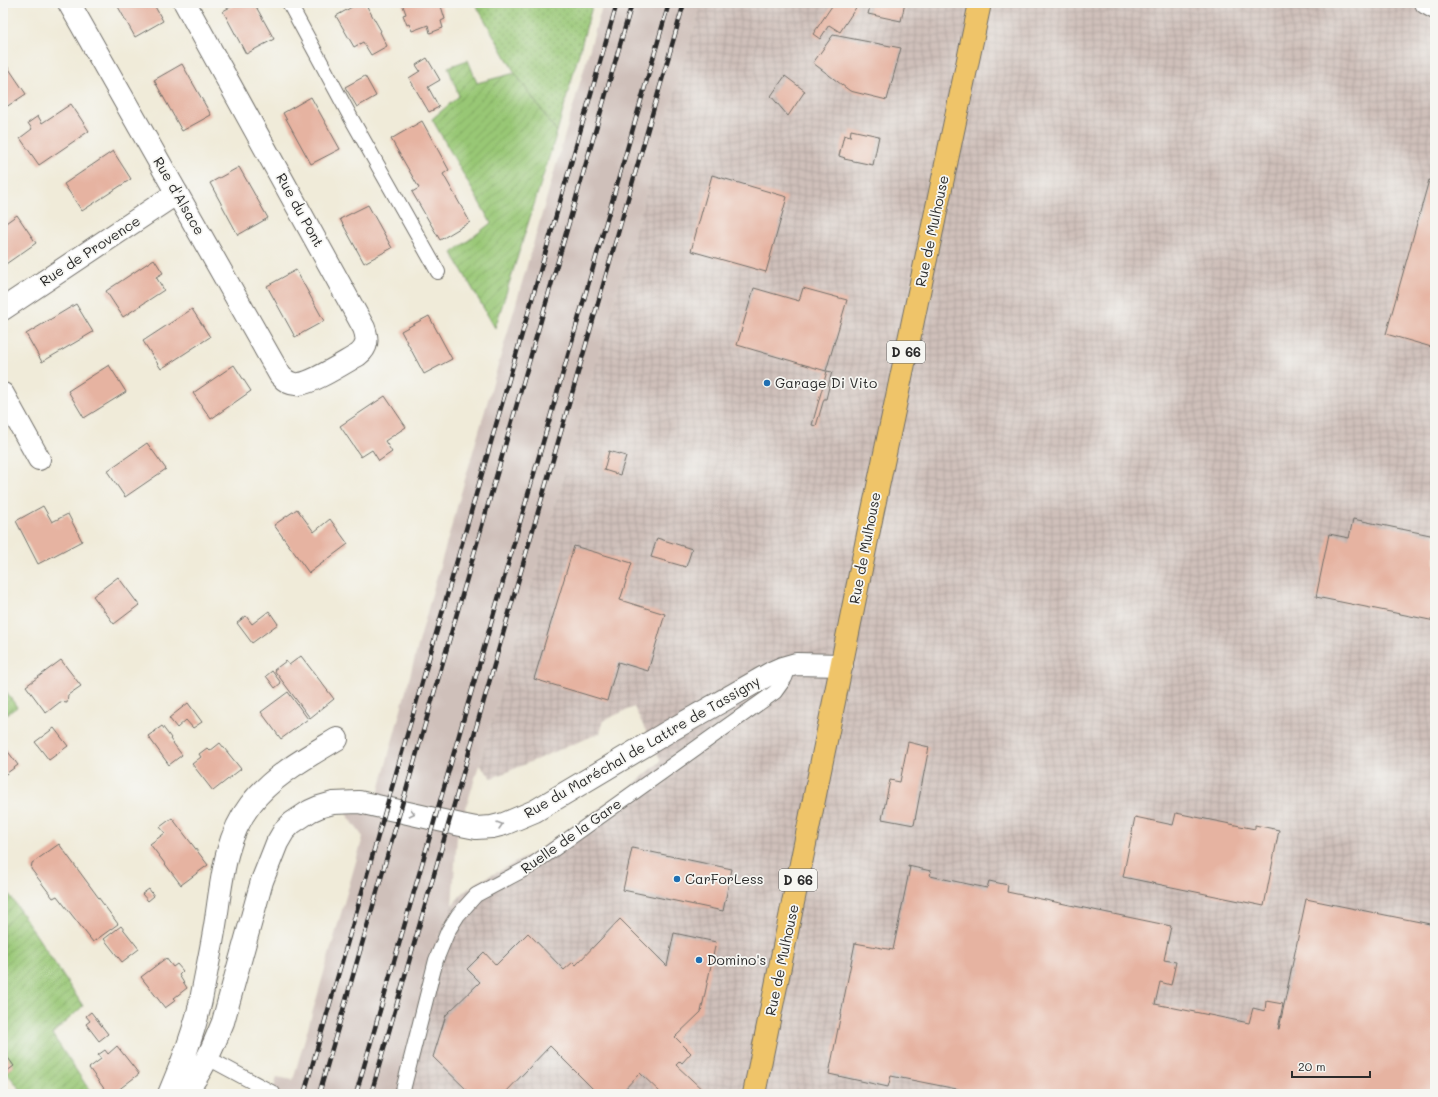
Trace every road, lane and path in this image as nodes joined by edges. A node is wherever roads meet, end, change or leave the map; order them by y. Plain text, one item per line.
1 (69, 3) edge
2 (185, 3) edge
3 (289, 3) edge
4 (980, 3) edge
5 (1426, 3) edge
6 (1435, 8) edge
7 (177, 194) junction
8 (438, 272) dead end
9 (3, 309) edge
10 (294, 384) joint
11 (3, 394) edge
12 (39, 459) dead end
13 (790, 665) junction
14 (842, 665) junction
15 (337, 739) dead end
16 (208, 1058) junction
17 (272, 1092) dead end
18 (169, 1094) edge
19 (184, 1094) edge
20 (402, 1094) edge
21 (754, 1094) edge

1 - 7 street, Rue d'Alsace
2 - 10 street, Rue du Pont
3 - 8 lane
4 - 14 main road, Rue de Mulhouse / D 66
5 - 6 street
7 - 9 street, Rue de Provence
7 - 10 street, Rue d'Alsace
11 - 12 street
13 - 14 street
16 -> 13 street, Rue du Maréchal de Lattre de Tassigny
13 - 20 lane, Ruelle de la Gare
14 - 21 main road, Rue de Mulhouse / D 66
15 - 18 street
16 - 17 lane
16 - 19 street, Rue du Maréchal de Lattre de Tassigny

